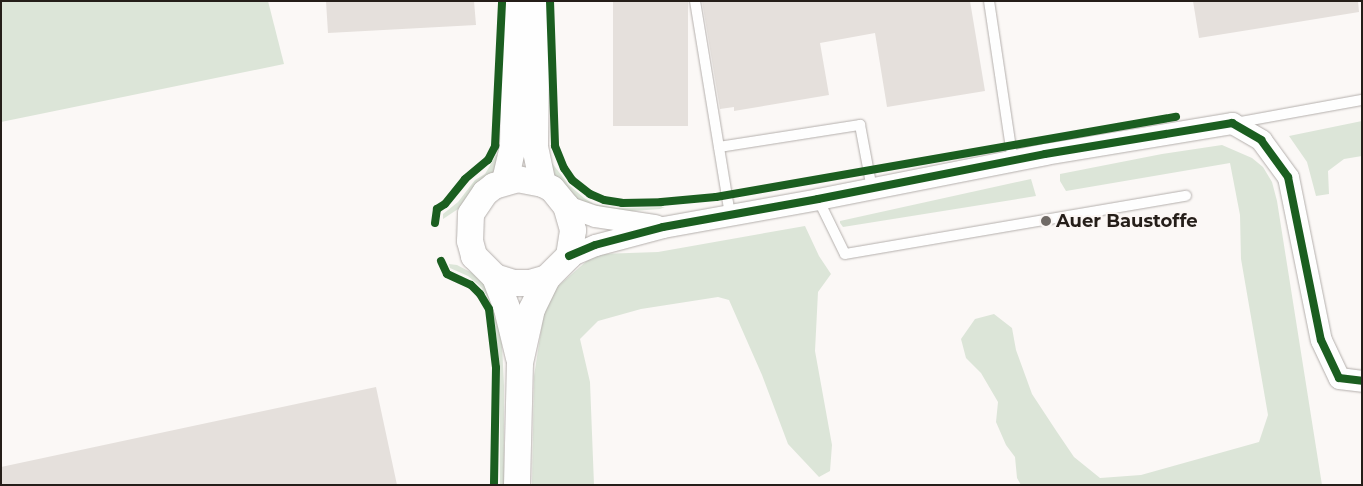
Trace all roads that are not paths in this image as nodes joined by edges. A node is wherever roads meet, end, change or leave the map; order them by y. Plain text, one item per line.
1 (516, 1) edge
2 (537, 1) edge
3 (695, 1) edge
4 (989, 1) edge
5 (1362, 100) edge
6 (1232, 123) junction
7 (719, 146) junction
8 (1013, 161) junction
9 (505, 181) junction
10 (543, 184) junction
11 (872, 189) junction
12 (1186, 196) dead end
13 (818, 199) junction
14 (566, 206) junction
15 (730, 215) junction
16 (663, 227) junction
17 (568, 256) junction
18 (495, 277) junction
19 (547, 278) junction
20 (520, 363) junction
21 (1362, 381) edge
22 (517, 485) edge

1 - 9 street
2 - 10 street
3 - 7 lane
4 - 8 lane
5 - 6 lane
6 - 8 street
6 - 21 street
7 - 11 lane
7 - 15 lane
8 - 11 street
9 - 10 street
9 - 18 street
10 - 14 street
11 - 13 street
12 - 13 lane
13 - 15 street
14 - 16 street
14 - 17 street
15 - 16 street
16 - 17 street
17 - 19 street
18 - 19 street
18 - 20 street
19 - 20 street
20 - 22 street

